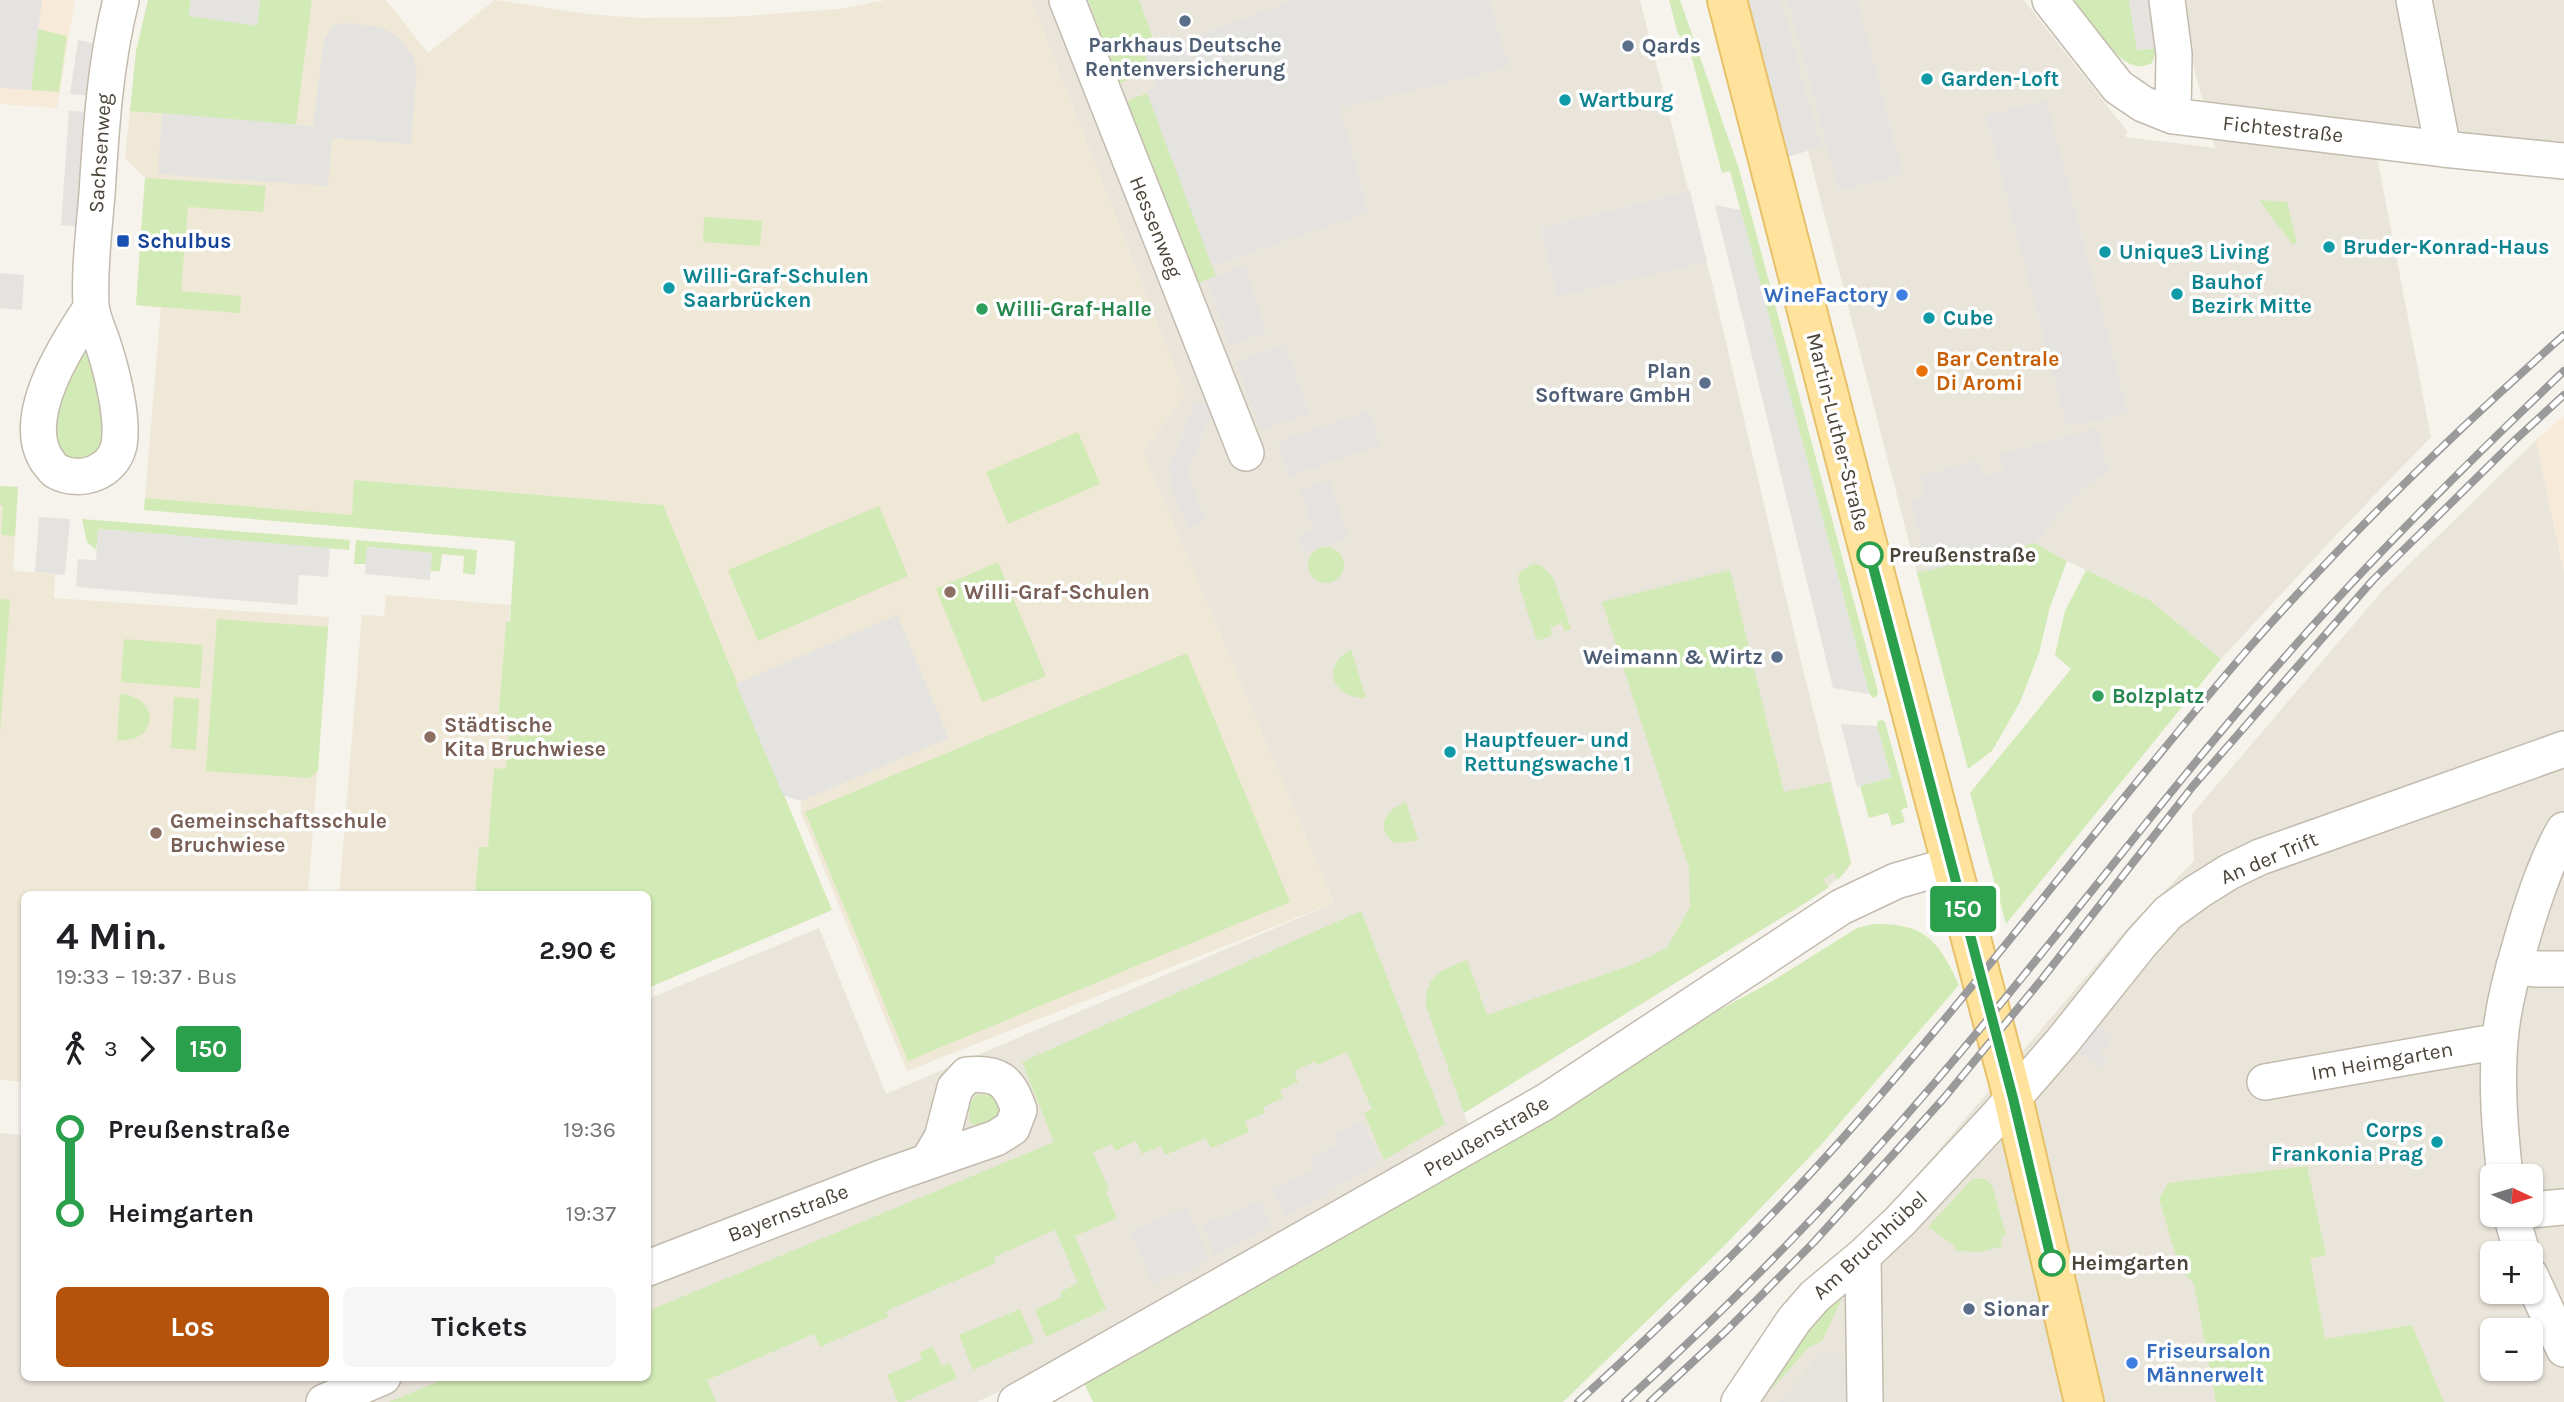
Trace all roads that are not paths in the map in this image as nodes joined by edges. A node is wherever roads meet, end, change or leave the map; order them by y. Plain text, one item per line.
1 (121, 0) edge
2 (1067, 0) edge
3 (1702, 0) edge
4 (1727, 0) edge
5 (2050, 0) edge
6 (2167, 0) edge
7 (2413, 0) edge
8 (1737, 40) junction
9 (2173, 116) junction
10 (2443, 149) junction
11 (2564, 161) edge
12 (91, 309) dead end
13 (1246, 453) dead end
14 (2564, 749) edge
15 (2564, 830) edge
16 (1951, 865) junction
17 (2514, 966) junction
18 (2564, 969) edge
19 (2500, 1041) junction
20 (2265, 1082) dead end
21 (2013, 1098) junction
22 (929, 1161) dead end
23 (2504, 1164) edge
24 (2564, 1207) edge
25 (2543, 1209) edge
26 (1863, 1256) junction
27 (651, 1267) edge
28 (2543, 1303) edge
29 (2564, 1349) edge
30 (374, 1381) edge
31 (324, 1402) edge
32 (1016, 1402) edge
33 (1740, 1402) edge
34 (1865, 1402) edge
35 (2084, 1402) edge

1 - 12 street, Sachsenweg
2 - 13 street, Hessenweg
3 - 8 main road, Martin-Luther-Straße
4 - 8 main road, Martin-Luther-Straße
5 - 9 street, Fichtestraße
6 - 9 street
7 - 10 street
8 - 16 main road, Martin-Luther-Straße
9 - 10 street, Fichtestraße
10 - 11 street, Fichtestraße
14 - 21 street, An der Trift
15 - 17 street
16 - 21 main road, Martin-Luther-Straße
16 - 32 street, Preußenstraße
17 - 18 street
17 - 19 street
19 - 20 street, Im Heimgarten
19 - 23 street
21 - 26 street, Am Bruchhübel
21 - 35 main road, Martin-Luther-Straße
22 - 27 street, Bayernstraße
24 - 25 street
26 - 33 street, Am Bruchhübel
26 - 34 street
28 - 29 street
30 - 31 street

